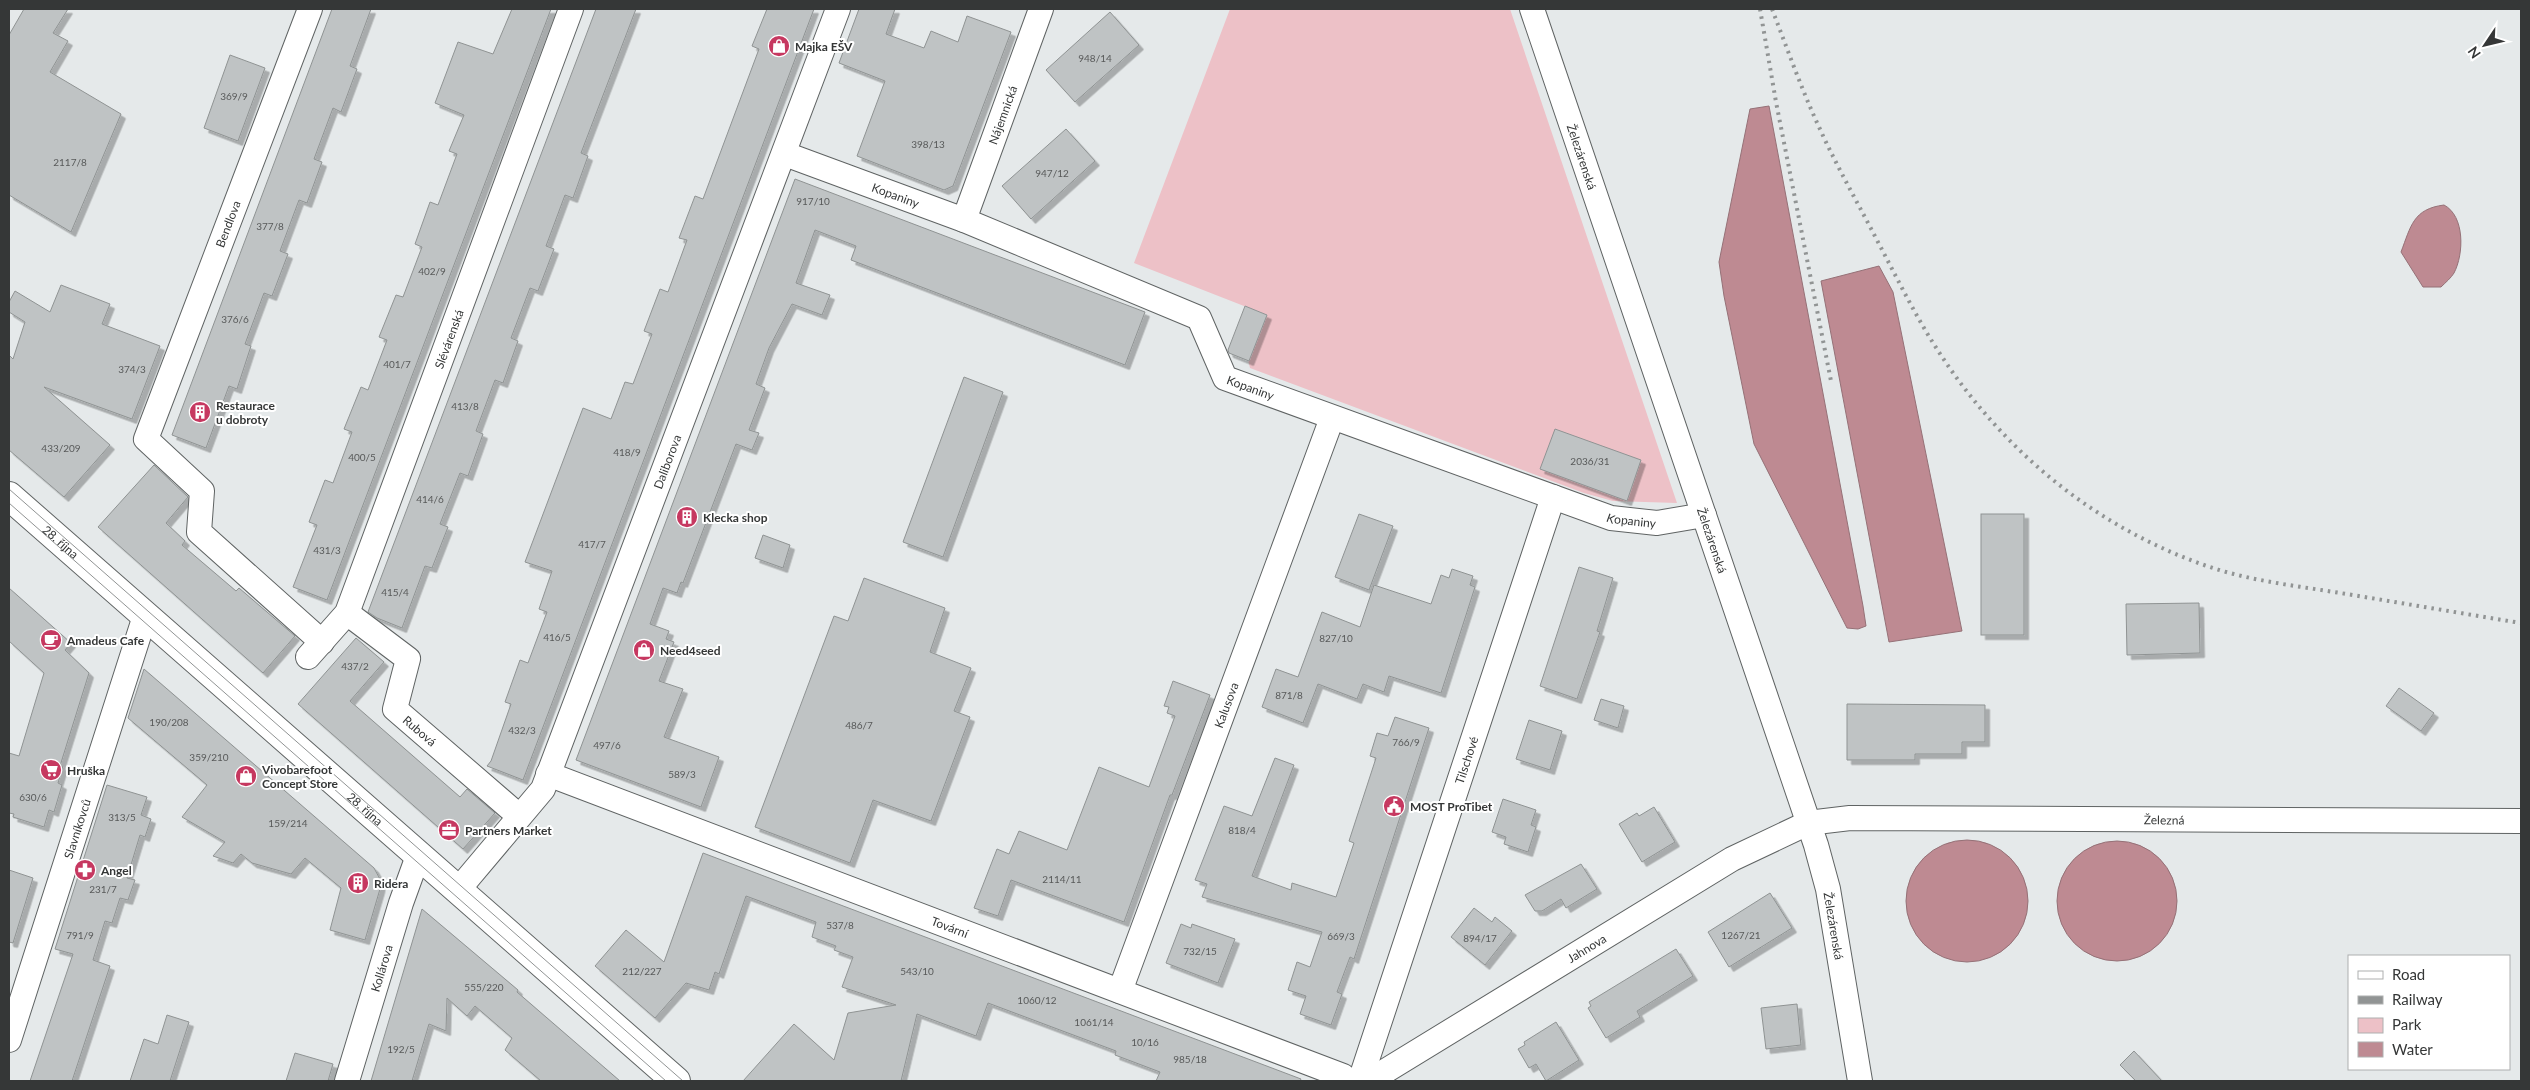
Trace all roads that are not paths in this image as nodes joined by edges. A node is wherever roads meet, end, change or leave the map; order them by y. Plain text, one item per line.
1 (310, 9) edge
2 (571, 9) edge
3 (838, 9) edge
4 (1041, 9) edge
5 (1532, 9) edge
6 (785, 154) junction
7 (964, 220) junction
8 (1332, 418) junction
9 (9, 496) edge
10 (1553, 497) junction
11 (1704, 515) junction
12 (347, 613) junction
13 (145, 616) junction
14 (315, 650) joint
15 (548, 774) junction
16 (519, 816) junction
17 (2521, 820) edge
18 (1808, 823) junction
19 (418, 856) junction
20 (458, 890) junction
21 (1120, 991) junction
22 (9, 1040) edge
23 (347, 1081) edge
24 (676, 1081) edge
25 (1350, 1081) edge
26 (1360, 1081) edge
27 (1369, 1081) edge
28 (1860, 1081) edge

1 - 14 street, Bendlova
2 - 12 street, Slévárenská
3 - 6 street, Daliborova
4 - 7 street, Nájemnická
5 - 11 street, Železárenská
6 - 7 street, Kopaniny
6 - 15 street, Daliborova
7 - 8 street, Kopaniny
8 - 10 street, Kopaniny
8 - 21 street, Kalusova
9 - 13 main road, 28. října
10 - 11 street, Kopaniny
10 - 26 street, Tilschové
11 - 18 street, Železárenská
12 - 14 street, Slévárenská
12 - 16 street, Rubová
13 - 19 main road, 28. října
13 - 22 street, Slavníkovců
15 - 16 street, Daliborova
15 - 21 street, Tovární
16 - 20 street, Daliborova
17 - 18 street, Železná
18 - 27 street, Jahnova
18 - 28 street, Železárenská
19 - 20 main road, 28. října
19 - 23 street, Kollárova
20 - 24 main road, 28. října
21 - 25 street, Tovární

